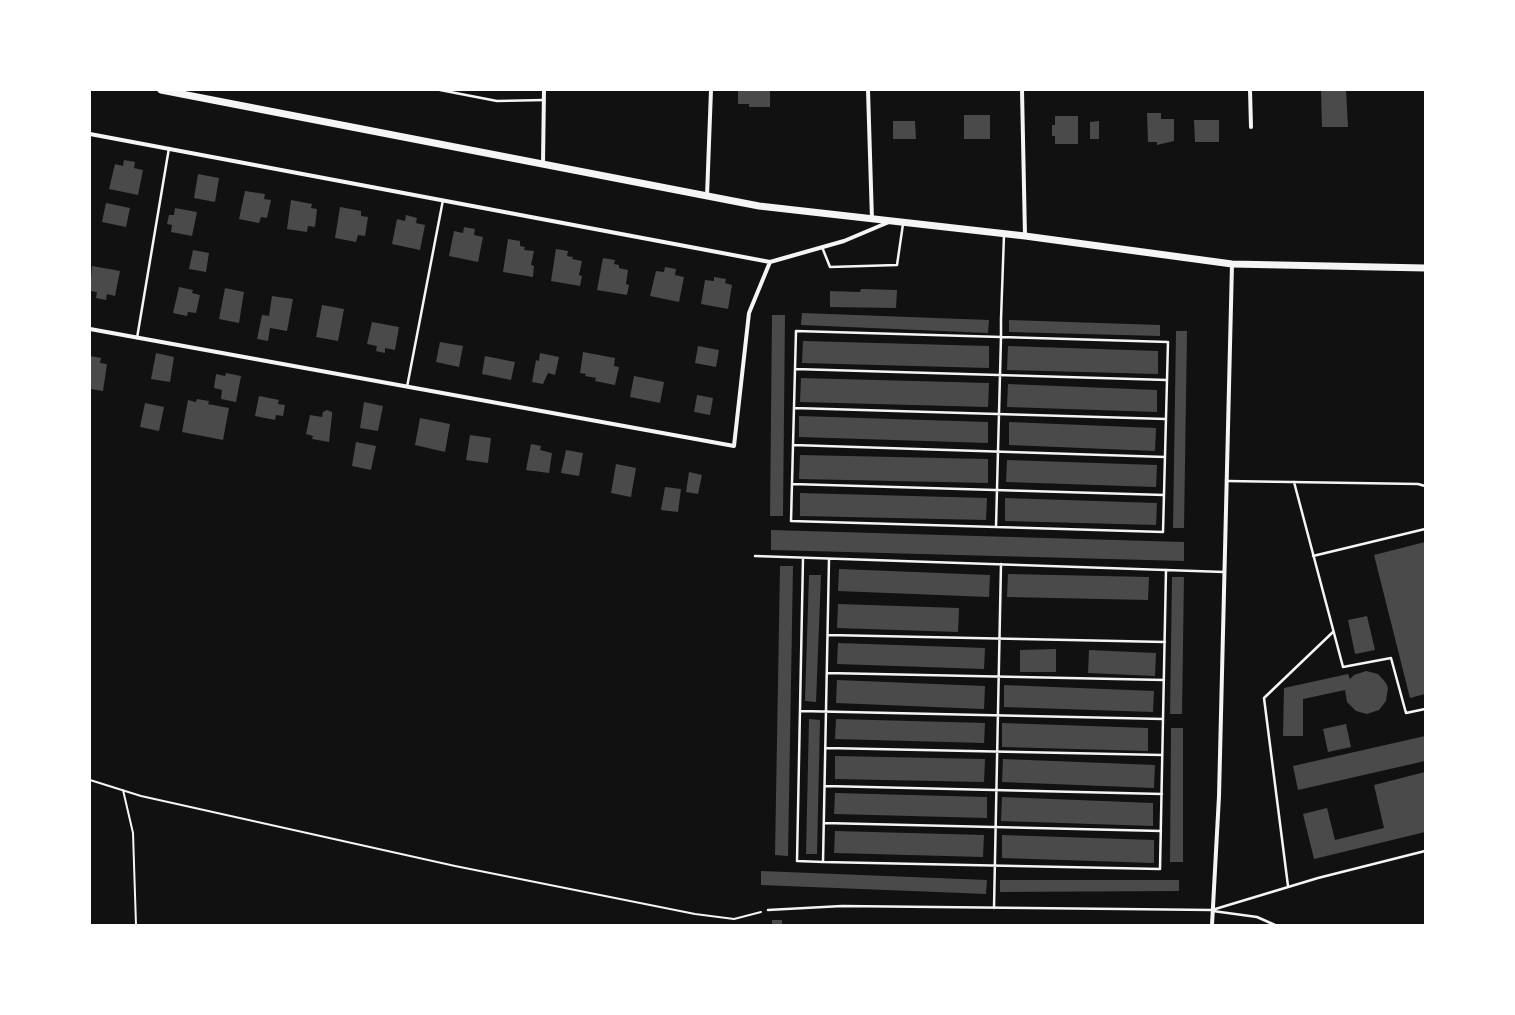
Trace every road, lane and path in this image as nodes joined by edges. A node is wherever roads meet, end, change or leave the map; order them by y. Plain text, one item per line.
1 (161, 90) edge
2 (440, 90) edge
3 (544, 90) edge
4 (711, 90) edge
5 (868, 90) edge
6 (1022, 90) edge
7 (1250, 90) edge
8 (544, 100) junction
9 (1251, 127) dead end
10 (90, 134) edge
11 (169, 148) junction
12 (544, 163) junction
13 (707, 196) junction
14 (443, 200) junction
15 (872, 220) junction
16 (889, 222) junction
17 (903, 223) junction
18 (1004, 234) junction
19 (1025, 236) junction
20 (822, 247) junction
21 (770, 262) junction
22 (1232, 264) junction
23 (1425, 268) edge
24 (90, 329) edge
25 (1001, 337) junction
26 (137, 338) junction
27 (795, 369) junction
28 (1000, 375) junction
29 (1167, 380) junction
30 (407, 388) junction
31 (794, 408) junction
32 (999, 414) junction
33 (1166, 419) junction
34 (793, 445) junction
35 (998, 452) junction
36 (1165, 457) junction
37 (1226, 481) junction
38 (1294, 482) junction
39 (792, 484) junction
40 (1425, 486) edge
41 (997, 490) junction
42 (1164, 495) junction
43 (996, 527) junction
44 (1425, 528) edge
45 (755, 556) dead end
46 (1313, 556) junction
47 (803, 558) junction
48 (829, 559) junction
49 (1001, 564) junction
50 (1166, 570) junction
51 (1224, 572) junction
52 (1333, 632) junction
53 (828, 635) junction
54 (999, 639) junction
55 (1165, 642) junction
56 (827, 673) junction
57 (999, 677) junction
58 (1164, 680) junction
59 (1425, 709) edge
60 (800, 710) junction
61 (826, 711) junction
62 (998, 715) junction
63 (1163, 718) junction
64 (826, 748) junction
65 (997, 752) junction
66 (1162, 755) junction
67 (90, 780) edge
68 (825, 786) junction
69 (123, 790) junction
70 (996, 790) junction
71 (1162, 794) junction
72 (824, 823) junction
73 (996, 827) junction
74 (1161, 831) junction
75 (1425, 851) edge
76 (823, 862) junction
77 (995, 866) junction
78 (1288, 886) junction
79 (994, 908) junction
80 (768, 910) joint
81 (1212, 910) junction
82 (136, 925) edge
83 (1212, 925) edge
84 (1275, 925) edge

1 - 12 street
2 - 8 lane
3 - 8 street
4 - 13 street
5 - 15 street
6 - 19 street
7 - 9 street
8 - 12 street
10 - 11 street
11 - 14 street
11 - 26 lane
12 - 13 street
13 - 15 street
14 - 21 street
14 - 30 lane
15 - 16 street
16 - 17 street
16 - 20 street
17 - 18 street
17 - 20 lane
18 - 19 street
18 - 25 lane
19 - 22 street
20 - 21 street
21 - 30 street
22 - 23 street
22 - 37 street
24 - 26 street
25 - 27 lane
25 - 28 lane
25 - 29 lane
26 - 30 street
27 - 28 lane
27 - 31 lane
28 - 29 lane
28 - 32 lane
29 - 33 lane
31 - 32 lane
31 - 34 lane
32 - 33 lane
32 - 35 lane
33 - 36 lane
34 - 35 lane
34 - 39 lane
35 - 36 lane
35 - 41 lane
36 - 42 lane
37 - 38 lane
37 - 51 street
38 - 40 lane
38 - 46 lane
39 - 41 lane
39 - 43 lane
41 - 42 lane
41 - 43 lane
42 - 43 lane
44 - 46 lane
45 - 47 lane
46 - 52 lane
47 - 48 lane
47 - 60 lane
48 - 49 lane
48 - 53 lane
49 - 50 lane
49 - 54 lane
50 - 51 lane
50 - 55 lane
51 - 81 street
52 - 59 lane
52 - 78 lane
53 - 54 lane
53 - 56 lane
54 - 55 lane
54 - 57 lane
55 - 58 lane
56 - 57 lane
56 - 61 lane
57 - 58 lane
57 - 62 lane
58 - 63 lane
60 - 61 lane
60 - 76 lane
61 - 62 lane
61 - 64 lane
62 - 63 lane
62 - 65 lane
63 - 66 lane
64 - 65 lane
64 - 68 lane
65 - 66 lane
65 - 70 lane
66 - 71 lane
67 - 69 path
68 - 70 lane
68 - 72 lane
69 - 80 path
69 - 82 path
70 - 71 lane
70 - 73 lane
71 - 74 lane
72 - 73 lane
72 - 76 lane
73 - 74 lane
73 - 77 lane
74 - 77 lane
75 - 78 lane
76 - 77 lane
77 - 79 lane
78 - 81 lane
79 - 80 lane
79 - 81 lane
81 - 83 street
81 - 84 lane

